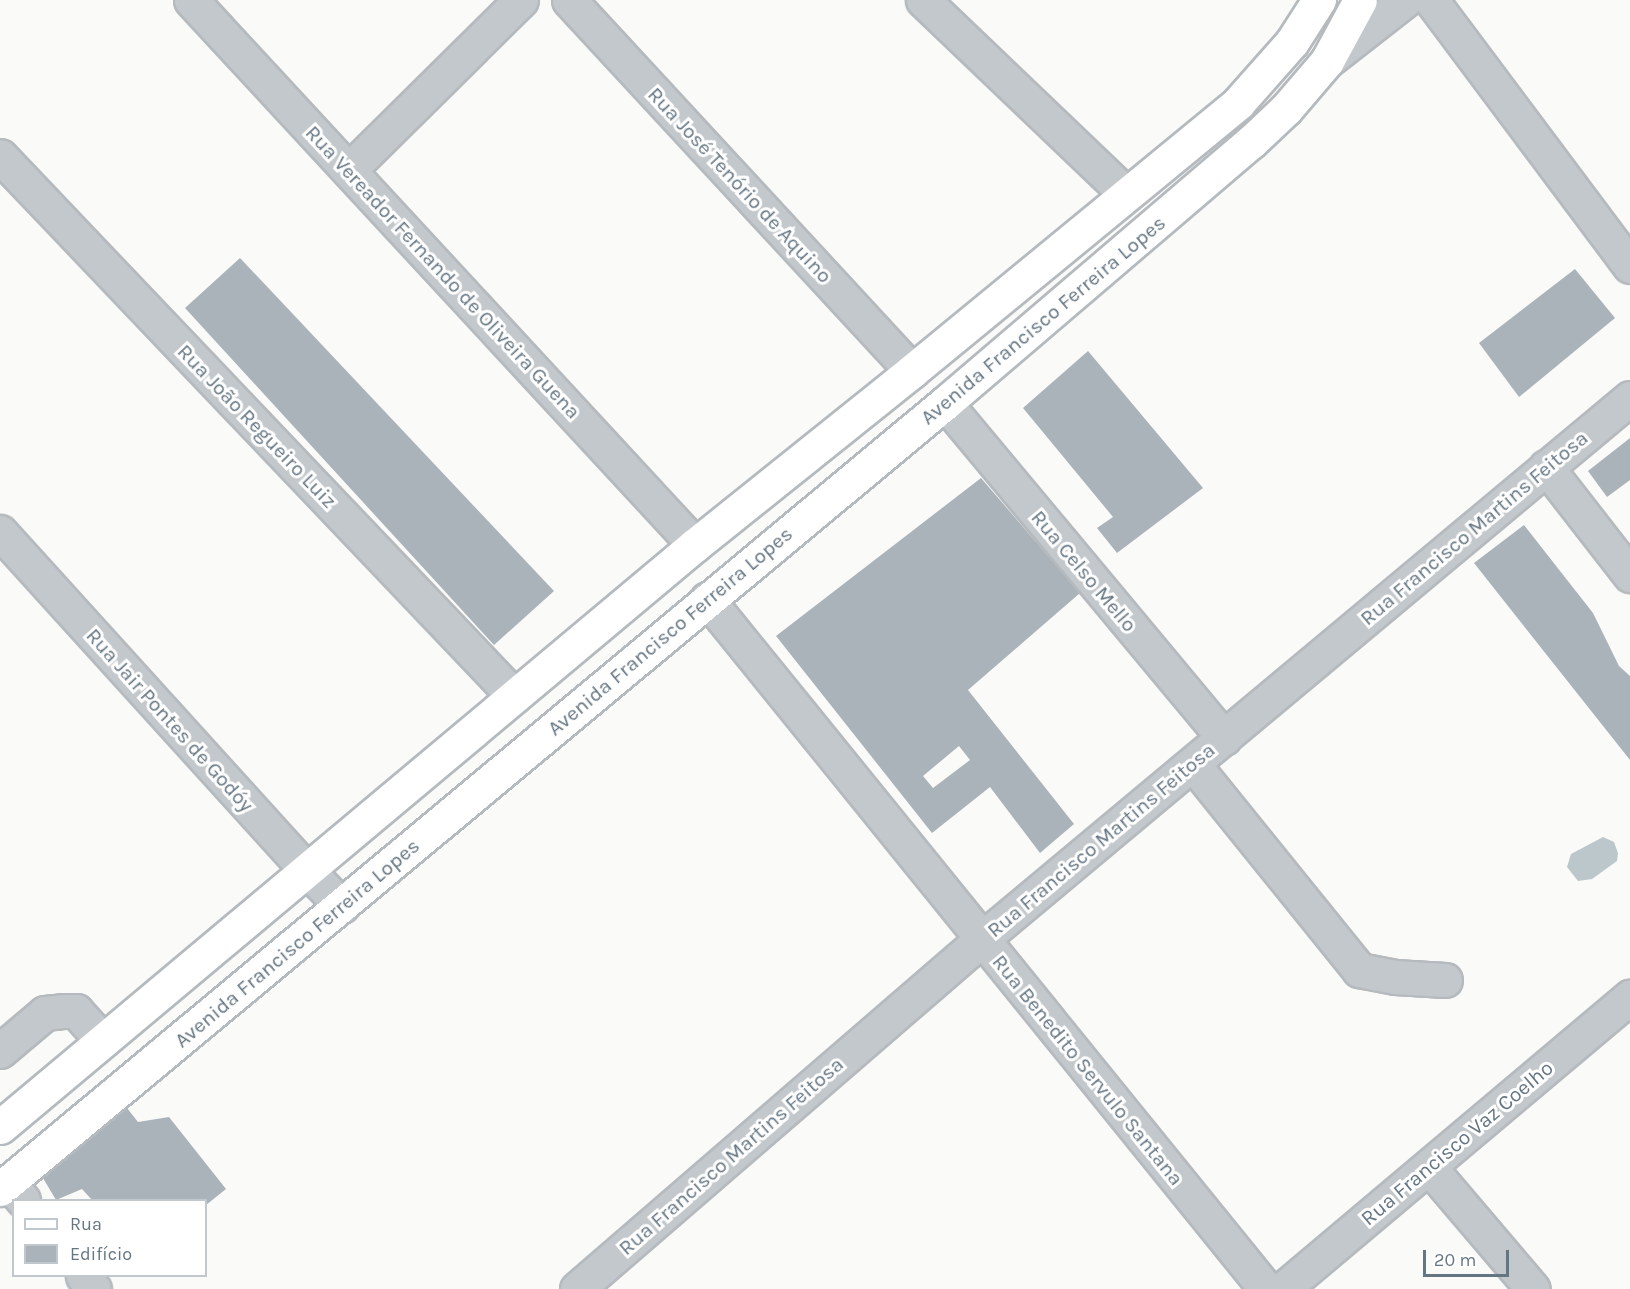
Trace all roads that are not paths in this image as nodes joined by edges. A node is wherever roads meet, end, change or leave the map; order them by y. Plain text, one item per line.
1 (191, 0) edge
2 (521, 0) edge
3 (569, 0) edge
4 (923, 0) edge
5 (1319, 0) edge
6 (1360, 0) edge
7 (1405, 0) edge
8 (1431, 0) edge
9 (1327, 61) junction
10 (0, 156) edge
11 (350, 170) junction
12 (1125, 193) junction
13 (1630, 266) edge
14 (912, 371) junction
15 (1630, 398) edge
16 (945, 403) junction
17 (1546, 467) junction
18 (0, 532) edge
19 (695, 544) junction
20 (1630, 575) edge
21 (707, 599) junction
22 (514, 696) junction
23 (1224, 738) junction
24 (1193, 764) junction
25 (306, 870) junction
26 (342, 906) junction
27 (982, 939) junction
28 (1445, 980) dead end
29 (1630, 997) edge
30 (103, 1041) junction
31 (0, 1051) edge
32 (0, 1127) edge
33 (1429, 1167) junction
34 (10, 1190) edge
35 (85, 1277) edge
36 (94, 1289) edge
37 (577, 1289) edge
38 (1266, 1289) edge
39 (1283, 1289) edge
40 (1533, 1289) edge

1 - 11 street, Rua Vereador Fernando de Oliveira Guena
2 - 11 street
3 - 14 street, Rua José Tenório de Aquino
4 - 12 street
5 - 12 main road
6 - 9 main road, Avenida Francisco Ferreira Lopes
7 - 9 street, Avenida Francisco Ferreira Lopes
8 - 13 street
9 - 16 main road, Avenida Francisco Ferreira Lopes
10 - 22 street, Rua João Regueiro Luiz
11 - 19 street, Rua Vereador Fernando de Oliveira Guena
12 - 14 main road
14 - 19 main road
15 - 17 street, Rua Francisco Martins Feitosa
16 - 21 main road, Avenida Francisco Ferreira Lopes
16 - 23 street, Rua Celso Mello
17 - 20 street
17 - 23 street, Rua Francisco Martins Feitosa
18 - 25 street, Rua Jair Pontes de Godóy
19 - 22 main road
21 - 26 main road, Avenida Francisco Ferreira Lopes
21 - 27 street, Rua Benedito Servulo Santana
22 - 25 main road
23 - 24 street, Rua Francisco Martins Feitosa
24 - 27 street, Rua Francisco Martins Feitosa
24 - 28 street
25 - 26 street, Rua Jair Pontes de Godóy
25 - 30 main road
26 - 34 main road, Avenida Francisco Ferreira Lopes
27 - 37 street, Rua Francisco Martins Feitosa
27 - 38 street, Rua Benedito Servulo Santana
29 - 33 street, Rua Francisco Vaz Coelho
30 - 31 street
30 - 32 main road
33 - 39 street, Rua Francisco Vaz Coelho
33 - 40 street
35 - 36 street

